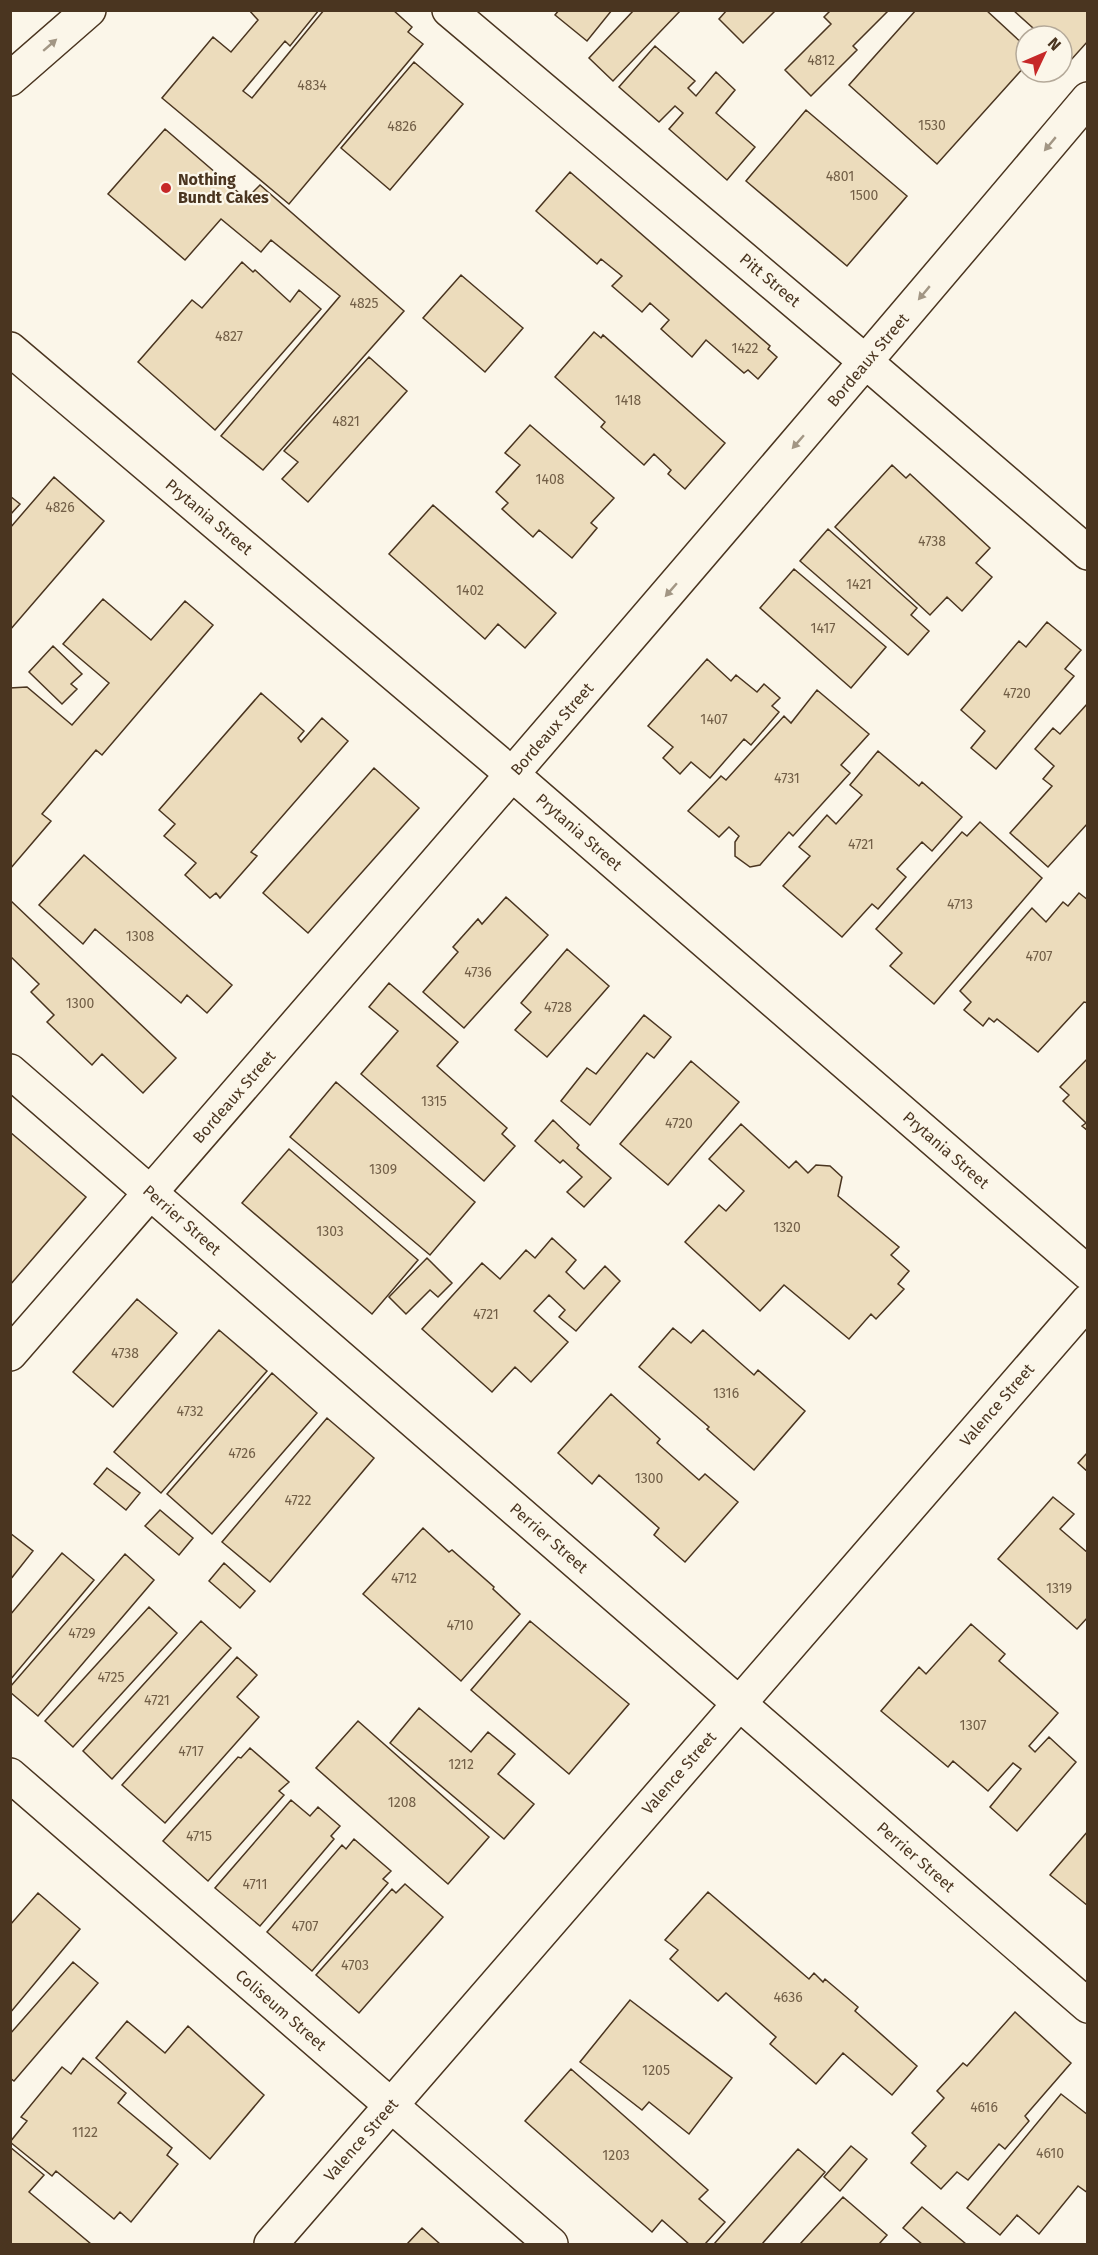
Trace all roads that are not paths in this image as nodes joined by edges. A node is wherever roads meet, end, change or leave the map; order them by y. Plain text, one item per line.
1 (89, 10) edge
2 (449, 10) edge
3 (16, 65) edge
4 (1088, 99) edge
5 (10, 349) edge
6 (866, 362) junction
7 (1088, 553) edge
8 (513, 775) junction
9 (10, 1071) edge
10 (151, 1192) junction
11 (1088, 1273) edge
12 (1088, 1301) edge
13 (10, 1354) edge
14 (740, 1703) junction
15 (10, 1775) edge
16 (1088, 2006) edge
17 (391, 2106) junction
18 (271, 2244) edge
19 (551, 2244) edge

3 -> 1 street
2 - 6 street, Pitt Street
4 -> 6 street, Bordeaux Street
5 - 8 street, Prytania Street
6 - 7 street, Pitt Street
6 -> 8 street, Bordeaux Street
8 - 10 street, Bordeaux Street
8 - 11 street, Prytania Street
9 - 10 street, Perrier Street
10 - 13 street, Bordeaux Street
10 - 14 street, Perrier Street
12 - 14 street, Valence Street
14 - 16 street, Perrier Street
14 - 17 street, Valence Street
15 - 17 street, Coliseum Street
17 - 18 street, Valence Street
17 - 19 street, Coliseum Street

